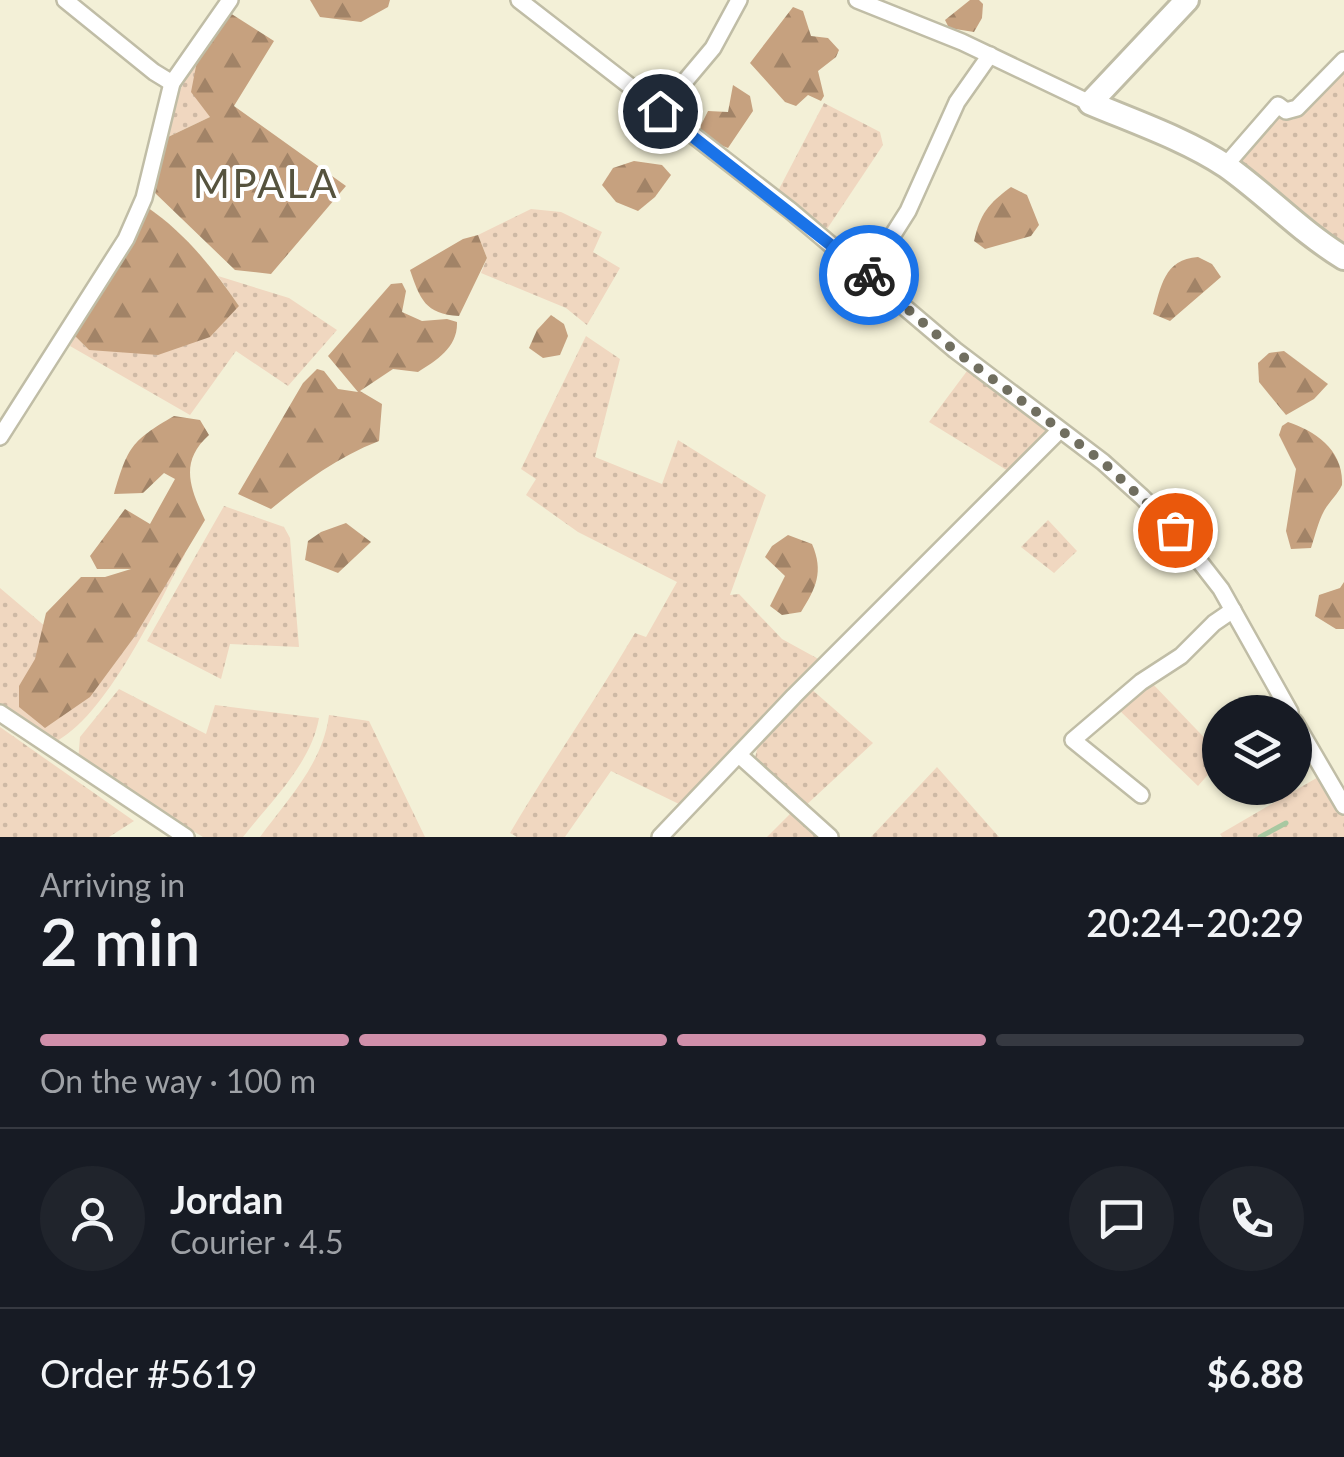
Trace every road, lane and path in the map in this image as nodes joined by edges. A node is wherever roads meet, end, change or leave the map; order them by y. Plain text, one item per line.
1 (66, 0) edge
2 (230, 0) edge
3 (518, 0) edge
4 (739, 0) edge
5 (857, 0) edge
6 (1186, 0) edge
7 (990, 54) junction
8 (1344, 60) edge
9 (172, 83) junction
10 (1090, 103) junction
11 (660, 111) junction
12 (1225, 166) junction
13 (1344, 258) edge
14 (868, 274) junction
15 (1060, 431) junction
16 (0, 438) edge
17 (1233, 610) junction
18 (1280, 695) edge
19 (0, 713) edge
20 (1312, 751) edge
21 (739, 755) junction
22 (1140, 795) dead end
23 (1344, 806) edge
24 (186, 837) edge
25 (660, 837) edge
26 (830, 837) edge

1 - 9 street
2 - 9 street
3 - 11 street
4 - 11 street
5 - 7 street
6 - 10 street
7 - 10 street
7 - 14 street
8 - 12 street
9 - 16 street
10 - 12 street
11 - 14 street
12 - 13 street
14 - 15 street
15 - 17 street
15 - 21 street
17 - 18 street
17 - 22 street
19 - 24 street
20 - 23 street
21 - 25 street
21 - 26 street

